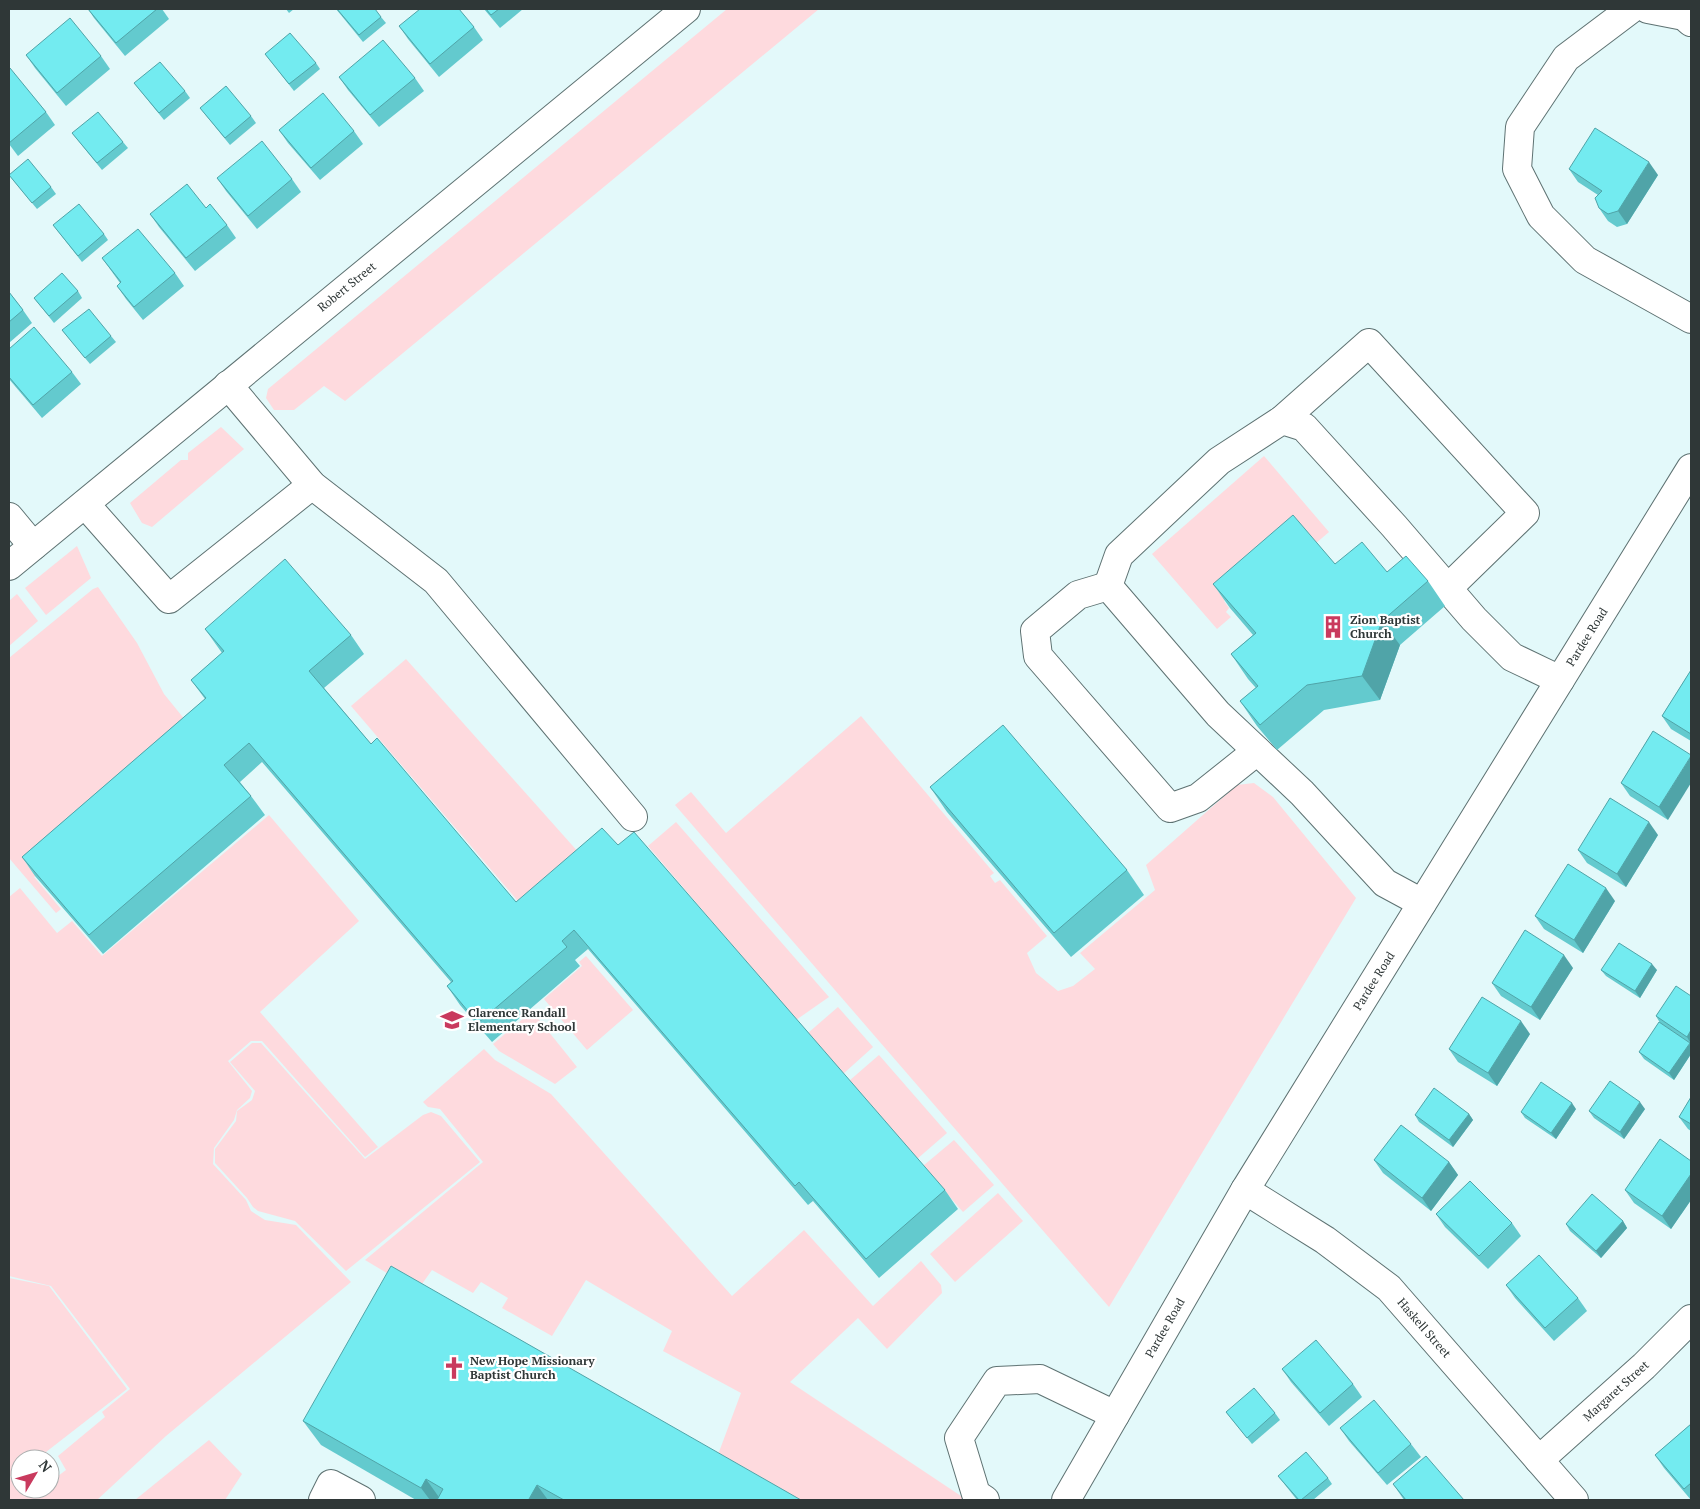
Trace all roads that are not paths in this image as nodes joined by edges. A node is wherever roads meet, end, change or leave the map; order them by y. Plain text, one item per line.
1 (686, 9) edge
2 (1631, 9) edge
3 (1648, 9) edge
4 (1691, 22) edge
5 (1691, 319) edge
6 (228, 385) junction
7 (1282, 420) junction
8 (1691, 468) edge
9 (312, 485) junction
10 (85, 504) junction
11 (9, 517) edge
12 (33, 546) junction
13 (9, 566) edge
14 (1108, 586) junction
15 (1448, 588) junction
16 (1560, 680) junction
17 (1257, 751) junction
18 (634, 817) dead end
19 (1422, 903) junction
20 (1245, 1190) junction
21 (1691, 1319) edge
22 (1115, 1415) junction
23 (1539, 1460) junction
24 (981, 1497) edge
25 (323, 1500) edge
26 (361, 1500) edge
27 (1066, 1500) edge
28 (1574, 1500) edge

1 - 6 street, Robert Street
2 - 5 street
3 - 4 street
6 - 9 street
6 - 10 street, Robert Street
7 - 14 street
7 - 15 street
7 - 15 street
8 - 16 street, Pardee Road
9 - 10 street
9 - 18 street
10 - 12 street, Robert Street
11 - 12 street
12 - 13 street, Robert Street
14 - 17 street
14 - 17 street
15 - 16 street
16 - 19 street, Pardee Road
17 - 19 street
19 - 20 street, Pardee Road
20 - 22 street, Pardee Road
20 - 23 street, Haskell Street
21 - 23 street, Margaret Street
22 - 24 street
22 - 27 street, Pardee Road
23 - 28 street, Haskell Street
25 - 26 street

